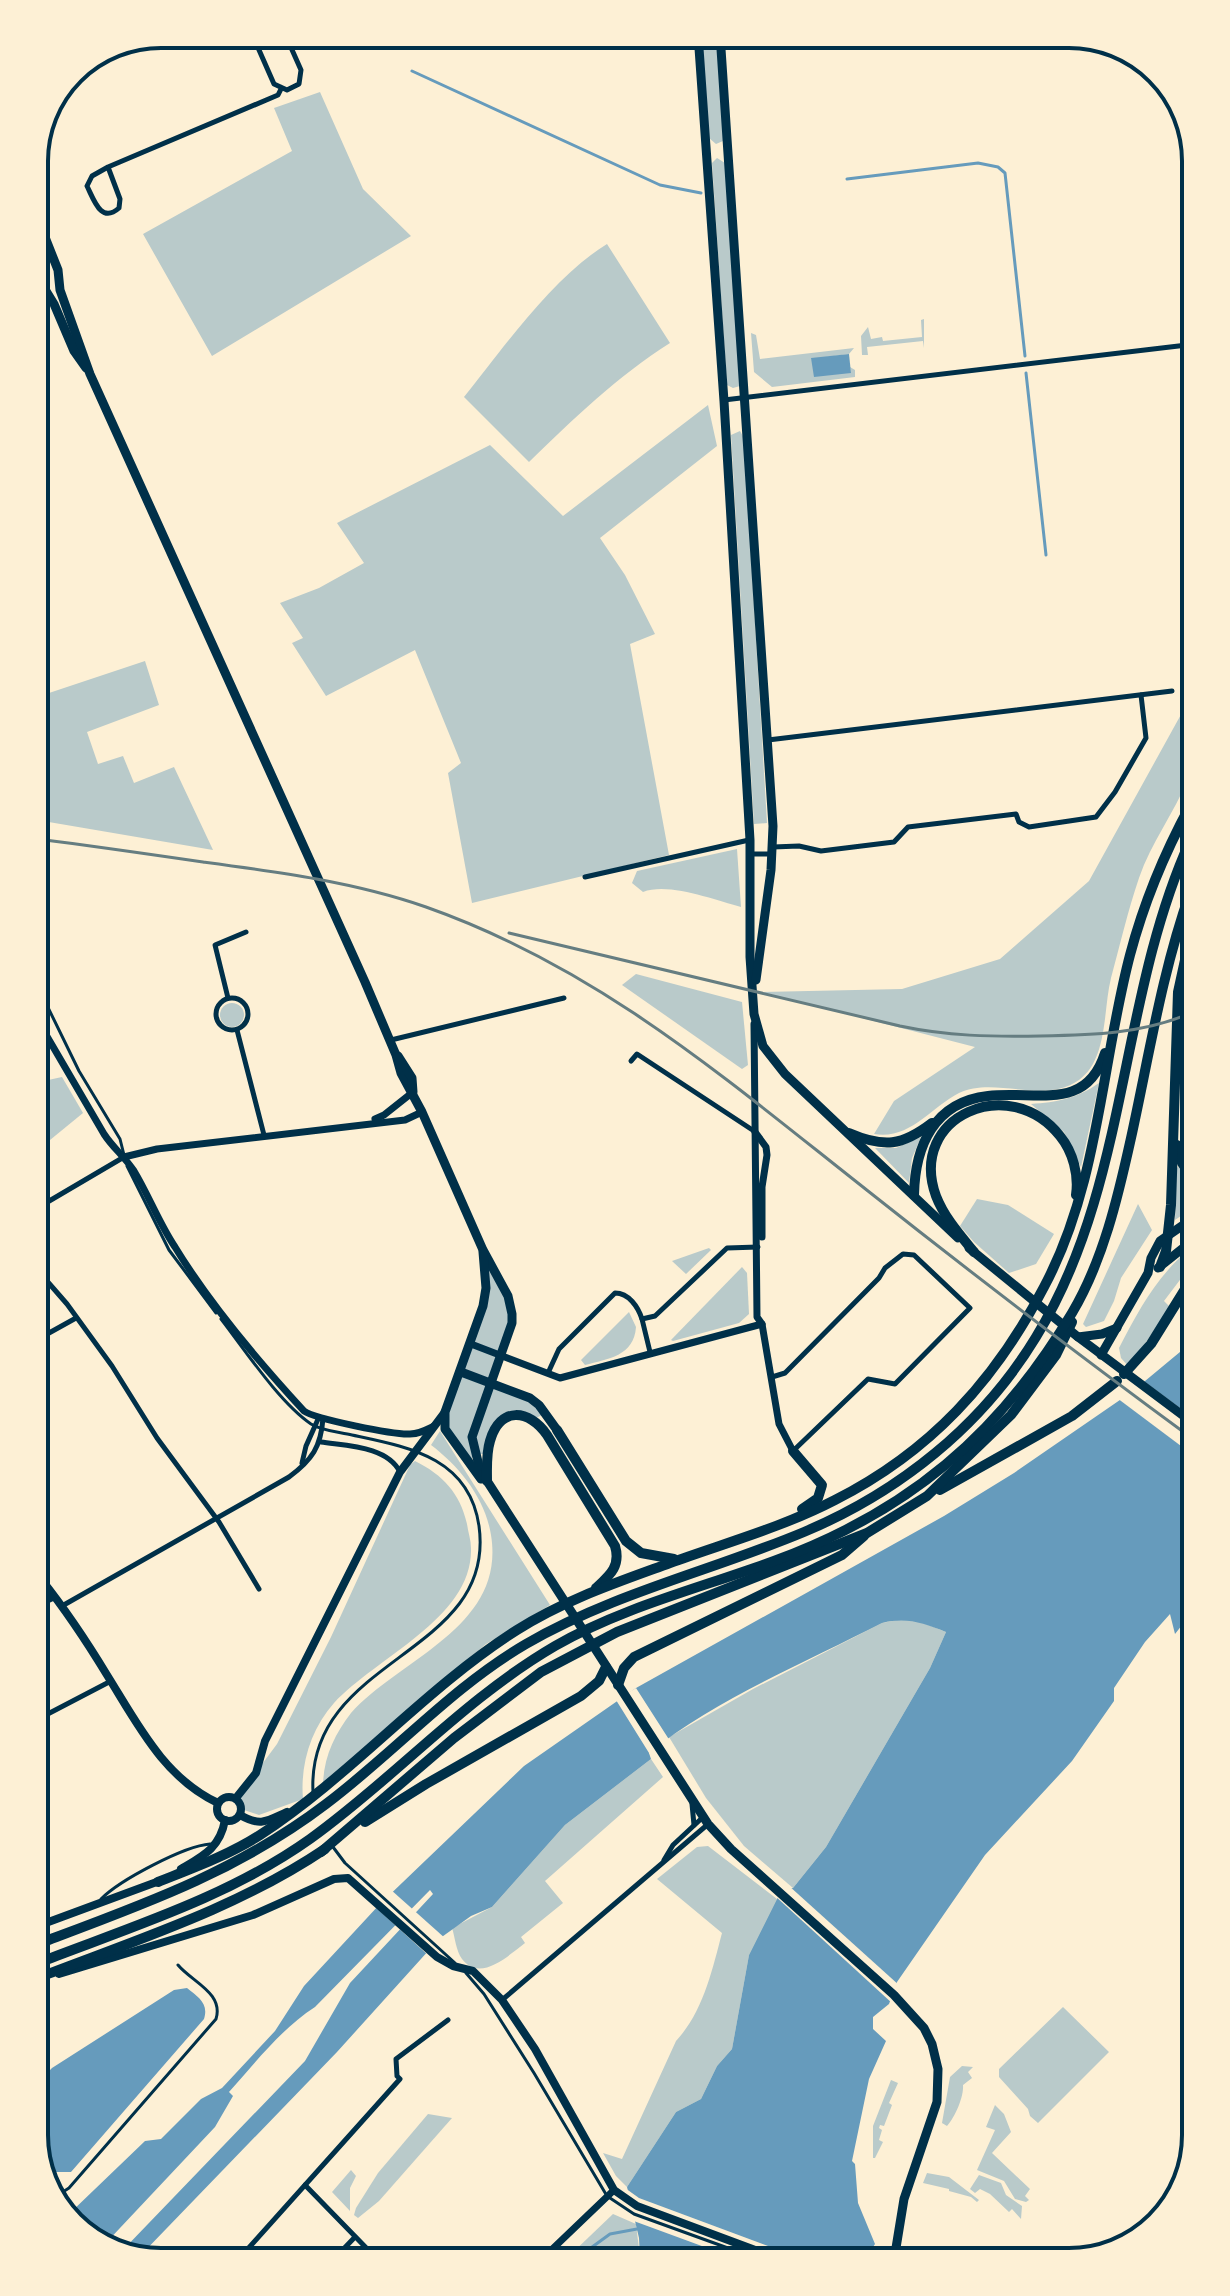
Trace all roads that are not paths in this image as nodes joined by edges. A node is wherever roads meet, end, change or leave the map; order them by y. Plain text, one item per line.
1 (258, 48) edge
2 (291, 48) edge
3 (699, 48) edge
4 (721, 48) edge
5 (281, 89) junction
6 (108, 167) junction
7 (48, 245) edge
8 (58, 270) junction
9 (48, 277) edge
10 (48, 286) edge
11 (60, 290) junction
12 (48, 299) edge
13 (1182, 346) edge
14 (90, 374) junction
15 (746, 398) junction
16 (724, 401) junction
17 (1172, 691) dead end
18 (1141, 695) junction
19 (767, 740) junction
20 (1182, 822) edge
21 (750, 840) junction
22 (773, 851) junction
23 (749, 854) junction
24 (1182, 862) edge
25 (585, 877) dead end
26 (1182, 919) edge
27 (246, 932) dead end
28 (1182, 974) edge
29 (1121, 997) junction
30 (228, 998) junction
31 (564, 998) dead end
32 (753, 999) junction
33 (48, 1007) edge
34 (754, 1014) junction
35 (237, 1030) junction
36 (48, 1039) edge
37 (390, 1040) junction
38 (631, 1061) dead end
39 (413, 1092) junction
40 (422, 1112) junction
41 (943, 1114) junction
42 (365, 1123) junction
43 (755, 1132) junction
44 (849, 1133) junction
45 (264, 1135) junction
46 (1174, 1135) junction
47 (124, 1157) junction
48 (1182, 1163) edge
49 (914, 1195) junction
50 (48, 1202) edge
51 (1074, 1214) junction
52 (1182, 1225) edge
53 (1168, 1234) junction
54 (758, 1247) junction
55 (1182, 1249) edge
56 (483, 1250) junction
57 (974, 1252) junction
58 (1160, 1267) junction
59 (1148, 1273) junction
60 (48, 1283) edge
61 (1182, 1294) edge
62 (1075, 1308) junction
63 (76, 1318) junction
64 (642, 1319) junction
65 (762, 1324) junction
66 (1118, 1327) junction
67 (48, 1334) edge
68 (1078, 1337) junction
69 (471, 1344) junction
70 (650, 1352) junction
71 (501, 1355) junction
72 (1101, 1355) junction
73 (461, 1372) junction
74 (548, 1374) junction
75 (1121, 1375) junction
76 (772, 1377) junction
77 (491, 1382) junction
78 (445, 1412) junction
79 (1182, 1416) edge
80 (321, 1418) junction
81 (437, 1425) junction
82 (314, 1426) junction
83 (322, 1429) junction
84 (557, 1430) joint
85 (321, 1442) junction
86 (417, 1450) junction
87 (793, 1451) junction
88 (301, 1468) junction
89 (400, 1472) junction
90 (487, 1481) junction
91 (927, 1496) junction
92 (500, 1504) junction
93 (216, 1518) junction
94 (782, 1523) junction
95 (867, 1533) junction
96 (680, 1559) junction
97 (48, 1588) edge
98 (259, 1589) dead end
99 (591, 1592) junction
100 (55, 1597) junction
101 (48, 1600) edge
102 (62, 1606) junction
103 (605, 1664) junction
104 (111, 1681) junction
105 (618, 1685) junction
106 (48, 1714) edge
107 (236, 1798) junction
108 (691, 1799) junction
109 (218, 1803) junction
110 (299, 1807) junction
111 (240, 1815) junction
112 (225, 1820) junction
113 (706, 1821) junction
114 (694, 1826) junction
115 (218, 1843) junction
116 (321, 1852) junction
117 (660, 1867) junction
118 (158, 1882) junction
119 (379, 1899) junction
120 (96, 1906) junction
121 (48, 1922) edge
122 (48, 1940) edge
123 (48, 1959) edge
124 (178, 1965) dead end
125 (461, 1968) junction
126 (48, 1975) edge
127 (48, 1976) edge
128 (502, 2000) junction
129 (448, 2020) dead end
130 (305, 2185) junction
131 (64, 2191) edge
132 (615, 2197) junction
133 (355, 2237) junction
134 (249, 2248) edge
135 (344, 2248) edge
136 (366, 2248) edge
137 (555, 2248) edge
138 (728, 2248) edge
139 (750, 2248) edge
140 (896, 2248) edge

1 - 5 street
2 - 5 street
3 - 16 main road
4 - 15 main road
5 - 6 street
6 - 6 street
7 - 8 main road
8 - 9 main road
8 - 11 main road
10 - 11 main road
11 - 14 main road
12 - 14 main road
13 - 15 street
14 - 37 main road
15 - 16 street
15 - 19 main road
16 - 21 main road
17 - 18 street
18 - 19 street
18 - 22 street
19 - 22 main road
20 - 29 highway
21 - 23 main road
21 - 25 street
22 - 23 street
22 - 32 main road
23 - 32 main road
24 - 122 highway
26 - 62 highway
27 - 30 street
28 - 46 highway
29 - 41 highway
29 - 51 highway
30 - 35 street
30 - 35 street
31 - 37 street
32 - 34 main road
33 - 47 lane
34 - 43 street
34 - 44 main road
35 - 45 street
36 - 47 street
37 - 39 main road
38 - 43 street
39 - 40 main road
39 - 42 street
40 - 42 street
40 - 56 main road
41 - 44 highway
41 - 49 highway
42 - 45 street
43 - 54 street
44 - 49 main road
45 - 47 street
46 - 48 highway
46 - 53 highway
47 - 50 street
47 - 80 street
47 - 82 lane
49 - 57 main road
51 - 57 highway
51 - 94 highway
52 - 53 main road
53 - 58 highway
53 - 59 main road
54 - 64 street
54 - 65 street
55 - 58 main road
56 - 69 main road
56 - 71 main road
57 - 68 main road
58 - 59 main road
59 - 66 main road
60 - 63 street
61 - 75 highway
62 - 91 highway
62 - 123 highway
63 - 67 street
63 - 93 street
64 - 70 street
64 - 74 street
65 - 70 street
65 - 76 street
66 - 68 main road
66 - 72 main road
68 - 72 main road
69 - 71 street
69 - 73 main road
70 - 74 street
71 - 74 street
71 - 77 main road
72 - 75 main road
73 - 77 main road
73 - 78 main road
75 - 79 main road
75 - 91 highway
76 - 87 street
76 - 87 street
77 - 84 main road
77 - 90 main road
78 - 81 main road
78 - 92 main road
80 - 81 street
80 - 82 street
80 - 83 street
81 - 86 main road
82 - 83 lane
82 - 88 street
83 - 85 street
83 - 86 lane
84 - 96 highway
85 - 88 street
85 - 89 street
86 - 89 main road
86 - 119 lane
87 - 94 highway
88 - 93 street
89 - 107 main road
90 - 92 main road
90 - 99 highway
91 - 95 highway
92 - 103 main road
93 - 98 street
93 - 102 street
94 - 96 highway
95 - 105 highway
95 - 116 highway
96 - 99 highway
97 - 100 main road
99 - 110 highway
100 - 101 street
100 - 102 main road
102 - 104 main road
103 - 105 main road
103 - 116 highway
104 - 106 street
104 - 109 main road
105 - 108 main road
107 - 109 main road
107 - 111 main road
108 - 113 main road
108 - 114 street
109 - 112 main road
110 - 111 main road
110 - 118 highway
111 - 112 main road
112 - 115 main road
113 - 114 street
113 - 117 street
113 - 140 main road
114 - 117 street
115 - 118 main road
115 - 120 lane
116 - 126 highway
117 - 128 street
118 - 120 main road
119 - 125 main road
119 - 127 main road
120 - 121 main road
124 - 131 lane
125 - 128 main road
125 - 132 lane
128 - 132 main road
129 - 130 street
130 - 133 street
130 - 134 street
132 - 137 street
132 - 138 lane
132 - 139 main road
133 - 135 street
133 - 136 street

